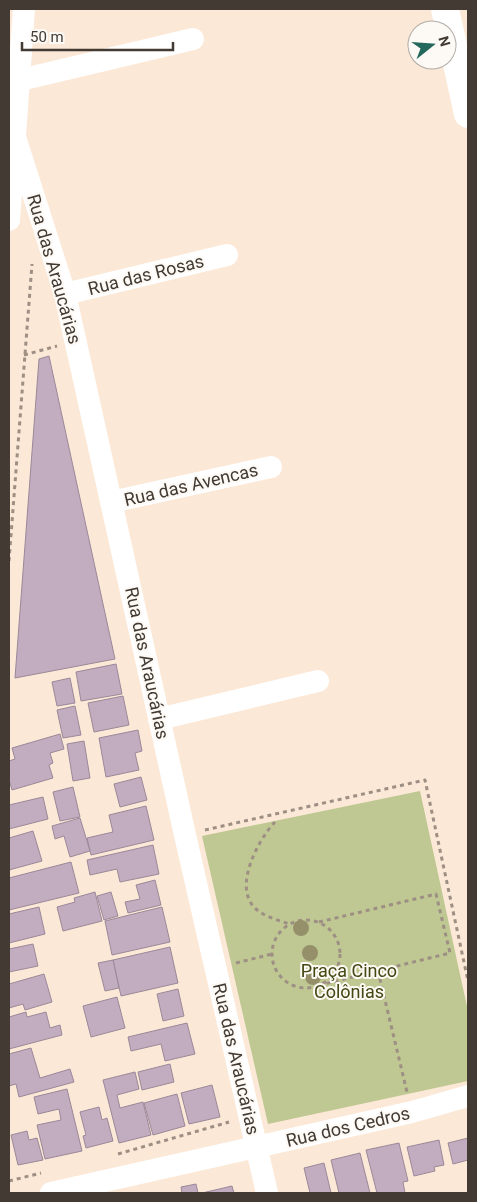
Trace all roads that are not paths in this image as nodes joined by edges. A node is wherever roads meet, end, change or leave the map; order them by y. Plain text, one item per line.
1 (24, 9) edge
2 (445, 9) edge
3 (193, 39) dead end
4 (20, 80) junction
5 (468, 114) edge
6 (16, 137) junction
7 (9, 220) edge
8 (227, 255) dead end
9 (65, 294) junction
10 (271, 467) dead end
11 (111, 502) junction
12 (318, 681) dead end
13 (159, 719) junction
14 (468, 1096) edge
15 (257, 1148) junction
16 (50, 1182) edge
17 (267, 1193) edge

1 - 4 street
2 - 5 street
3 - 4 street
4 - 6 street
6 - 7 street
6 - 9 street, Rua das Araucárias
8 - 9 street, Rua das Rosas
9 - 11 street, Rua das Araucárias
10 - 11 street, Rua das Avencas
11 - 13 street, Rua das Araucárias
12 - 13 street
13 - 15 street, Rua das Araucárias
14 - 15 street, Rua dos Cedros
15 - 16 street, Rua dos Cedros
15 - 17 street, Rua das Araucárias

